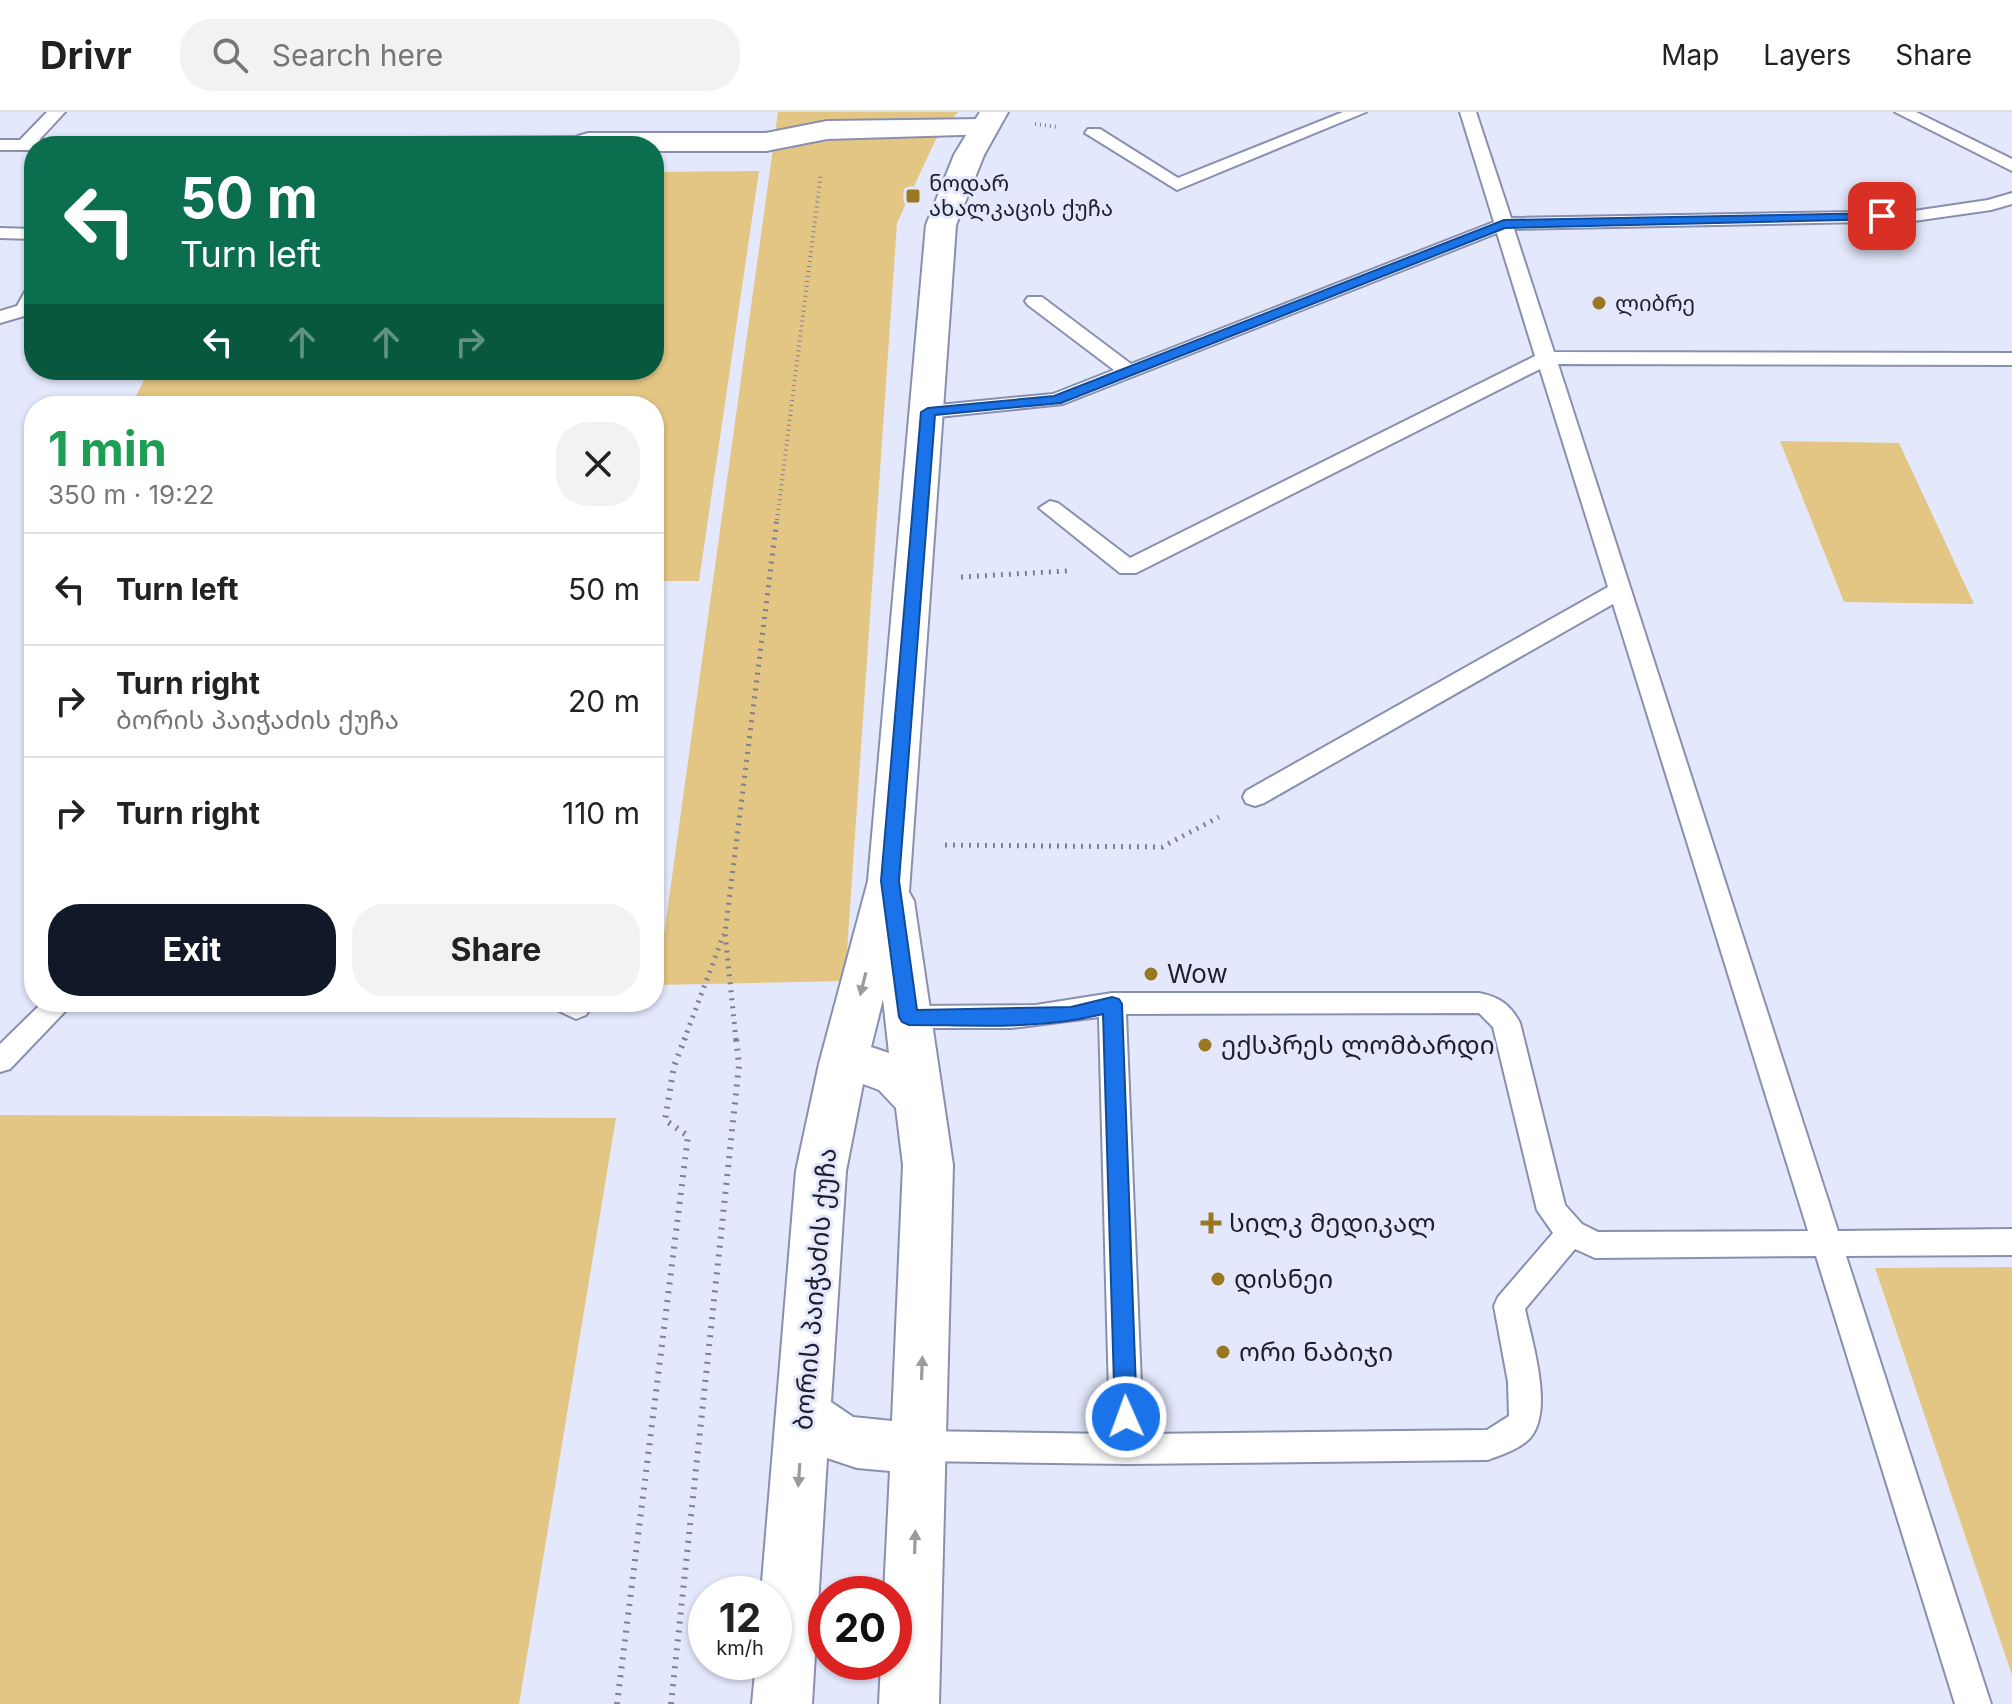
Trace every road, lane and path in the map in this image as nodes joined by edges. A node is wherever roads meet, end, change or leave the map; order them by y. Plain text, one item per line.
1 (57, 112) edge
2 (610, 112) edge
3 (768, 112) edge
4 (1358, 112) edge
5 (1468, 112) edge
6 (1903, 112) edge
7 (989, 120) edge
8 (827, 130) junction
9 (1094, 133) dead end
10 (33, 136) edge
11 (592, 136) edge
12 (664, 142) edge
13 (766, 142) junction
14 (0, 145) edge
15 (24, 145) edge
16 (2011, 165) edge
17 (2012, 198) edge
18 (1504, 224) junction
19 (0, 233) edge
20 (24, 234) edge
21 (1035, 301) dead end
22 (24, 310) edge
23 (0, 317) edge
24 (1546, 358) junction
25 (2012, 359) edge
26 (1129, 372) junction
27 (928, 412) junction
28 (1050, 508) dead end
29 (1128, 568) junction
30 (958, 577) dead end
31 (1620, 590) junction
32 (1255, 797) joint
33 (945, 845) dead end
34 (890, 881) junction
35 (725, 933) junction
36 (1112, 1004) junction
37 (50, 1012) edge
38 (909, 1017) junction
39 (0, 1061) edge
40 (843, 1064) junction
41 (921, 1103) junction
42 (1571, 1233) junction
43 (1826, 1242) junction
44 (2012, 1242) edge
45 (804, 1413) junction
46 (919, 1446) junction
47 (1127, 1449) junction
48 (617, 1704) edge
49 (671, 1704) edge
50 (782, 1704) edge
51 (909, 1704) edge
52 (1973, 1704) edge

1 - 10 lane
2 - 11 street
3 - 13 street
4 - 9 lane
5 - 18 lane
6 - 16 lane
7 - 8 street
7 - 27 street, ბორის პაიჭაძის ქუჩა
8 - 13 street
8 - 35 path
12 - 13 street
14 - 15 lane
17 - 18 lane
18 - 24 lane
18 - 26 lane
19 - 20 lane
21 - 26 lane
22 - 23 lane
24 - 25 lane
24 - 29 lane
24 - 31 lane
26 - 27 lane
27 - 34 street, ბორის პაიჭაძის ქუჩა
28 - 29 lane
29 - 30 path
31 - 32 lane
31 - 43 lane
32 - 33 path
34 - 38 street, ბორის პაიჭაძის ქუჩა
34 -> 40 street, ბორის პაიჭაძის ქუჩა
35 - 48 path
35 - 49 path
36 - 38 lane
36 - 42 lane
36 - 47 lane
37 - 39 lane
38 - 41 street, ბორის პაიჭაძის ქუჩა
40 - 41 street
40 - 45 street, ბორის პაიჭაძის ქუჩა
46 -> 41 street, ბორის პაიჭაძის ქუჩა
42 - 43 lane
42 - 47 lane
43 - 44 lane
43 - 52 lane
45 - 46 street
45 -> 50 street, ბორის პაიჭაძის ქუჩა
46 - 47 lane
51 -> 46 street, ბორის პაიჭაძის ქუჩა

